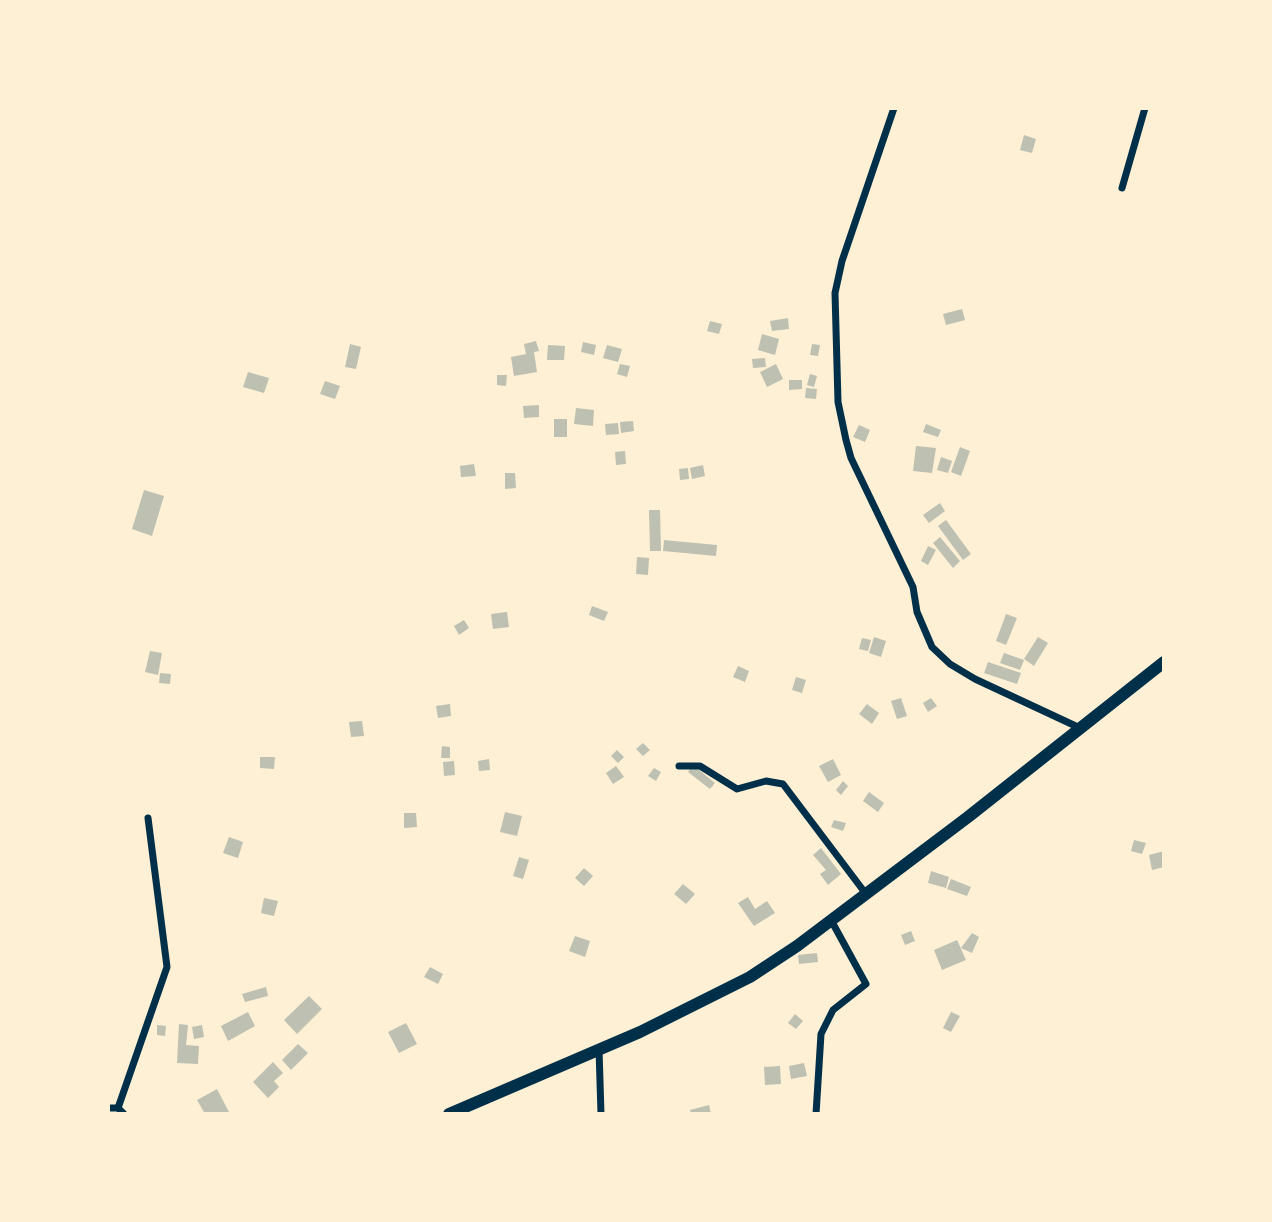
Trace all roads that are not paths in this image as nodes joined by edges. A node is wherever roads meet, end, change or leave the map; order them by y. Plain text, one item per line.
1 (894, 108) edge
2 (1145, 108) edge
3 (1122, 188) dead end
4 (1164, 662) edge
5 (1080, 728) junction
6 (679, 766) dead end
7 (148, 818) dead end
8 (866, 894) junction
9 (831, 920) junction
10 (599, 1049) junction
11 (108, 1108) edge
12 (121, 1111) edge
13 (449, 1114) edge
14 (601, 1114) edge
15 (816, 1114) edge

1 - 5 street
2 - 3 street
4 - 5 main road
5 - 8 main road
6 - 8 street
7 - 12 street
8 - 9 main road
9 - 10 main road
9 - 15 street
10 - 13 main road
10 - 14 street
11 - 12 street

